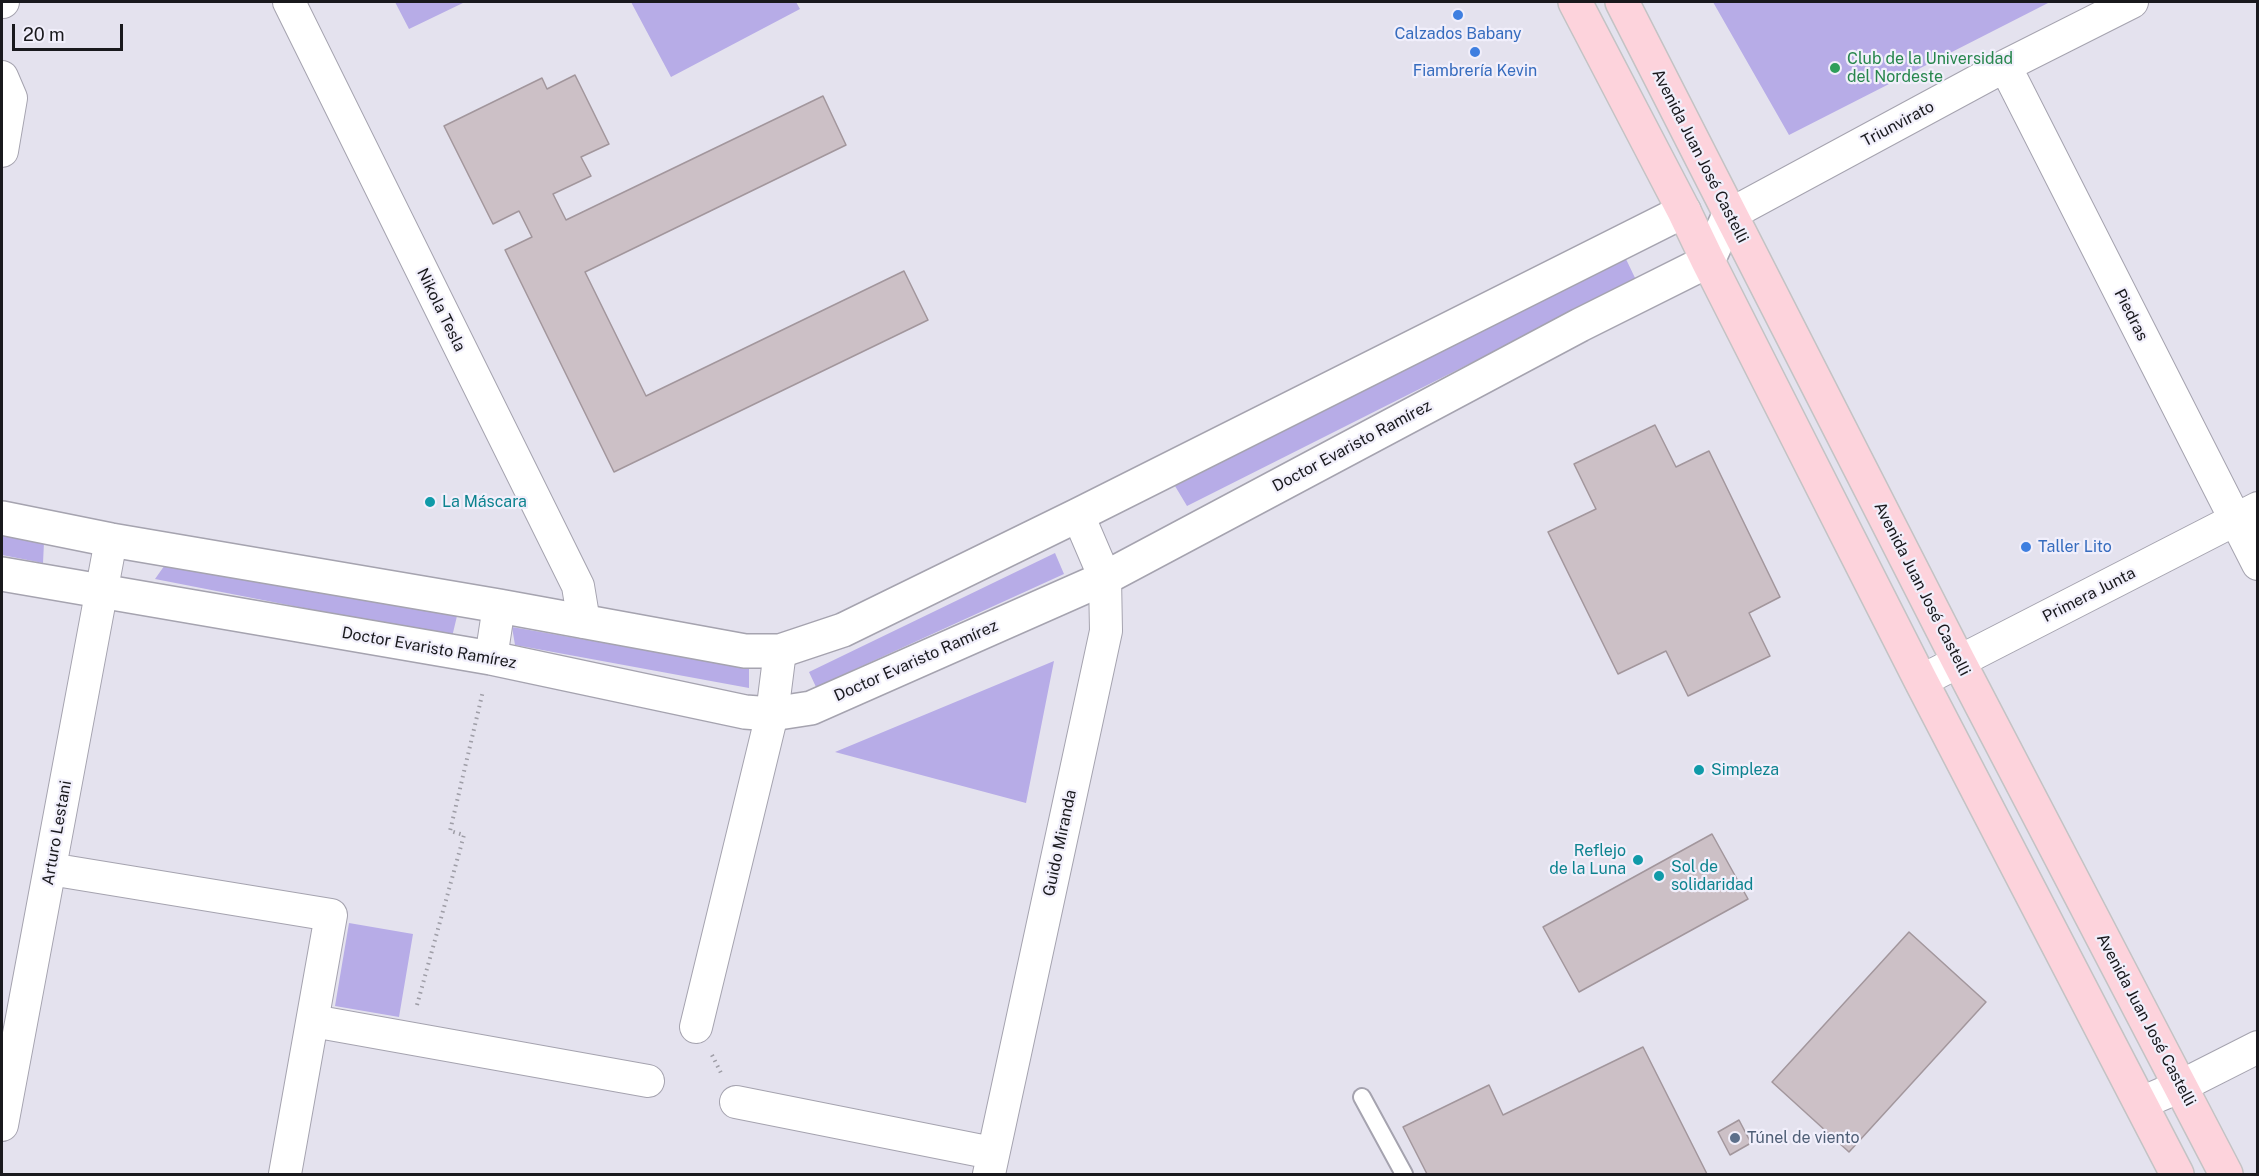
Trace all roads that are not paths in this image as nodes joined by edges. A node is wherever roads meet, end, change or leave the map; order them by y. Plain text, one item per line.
1 (289, 2) edge
2 (1575, 2) edge
3 (1622, 2) edge
4 (2132, 2) edge
5 (2005, 66) junction
6 (2, 77) edge
7 (2, 151) edge
8 (1684, 211) junction
9 (1730, 215) junction
10 (1708, 261) junction
11 (2246, 514) edge
12 (1078, 515) junction
13 (2, 518) edge
14 (111, 540) junction
15 (2258, 564) edge
16 (2, 574) edge
17 (1104, 578) junction
18 (102, 591) junction
19 (499, 606) junction
20 (584, 622) junction
21 (780, 651) junction
22 (491, 658) junction
23 (1959, 662) junction
24 (1921, 681) junction
25 (772, 714) junction
26 (50, 869) junction
27 (313, 1021) junction
28 (696, 1026) dead end
29 (2258, 1047) edge
30 (648, 1081) dead end
31 (2181, 1086) junction
32 (1362, 1097) dead end
33 (736, 1102) dead end
34 (2141, 1103) junction
35 (2, 1125) edge
36 (991, 1164) edge
37 (285, 1174) edge
38 (1404, 1174) edge
39 (2177, 1174) edge
40 (2226, 1174) edge

1 - 20 street, Nikola Tesla
2 - 8 main road
3 - 9 main road, Avenida Juan José Castelli
4 - 5 street, Triunvirato
5 - 9 street, Triunvirato
5 - 11 street, Piedras
6 - 7 street
8 - 10 main road
8 - 12 main road
9 - 10 main road
9 - 23 main road, Avenida Juan José Castelli
10 - 17 main road, Doctor Evaristo Ramírez
10 - 24 main road
11 - 15 street, Piedras
11 - 23 street, Primera Junta
12 - 17 street, Guido Miranda
12 - 21 main road
13 - 14 main road
14 - 18 street, Arturo Lestani
14 - 19 main road
16 - 18 main road, Doctor Evaristo Ramírez
17 - 25 main road, Doctor Evaristo Ramírez
17 - 36 street, Guido Miranda
18 - 22 main road, Doctor Evaristo Ramírez
18 - 26 street, Arturo Lestani
19 - 20 main road
19 - 22 street
20 - 21 main road
21 - 25 street
22 - 25 main road, Doctor Evaristo Ramírez
23 - 24 street, Primera Junta
23 - 31 main road, Avenida Juan José Castelli
24 - 34 main road
25 - 28 street
26 - 27 street
26 - 35 street, Arturo Lestani
27 - 30 street
27 - 37 street
29 - 31 street
31 - 34 street
31 - 40 main road, Avenida Juan José Castelli
32 - 38 lane
33 - 36 street
34 - 39 main road

